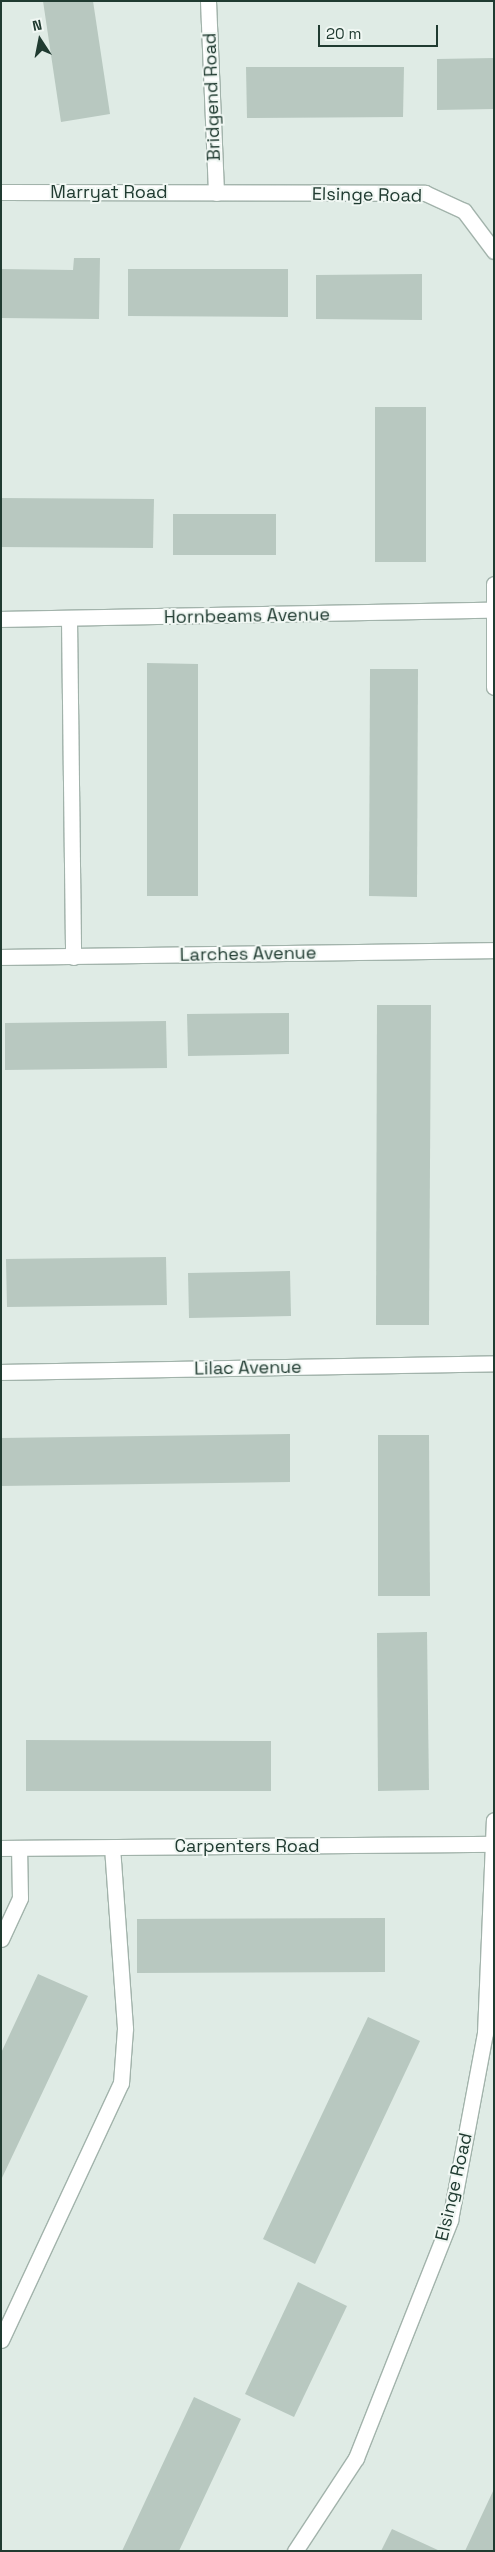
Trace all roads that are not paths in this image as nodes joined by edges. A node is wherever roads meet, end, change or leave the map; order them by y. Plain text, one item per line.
1 (208, 1) edge
2 (1, 192) edge
3 (216, 193) junction
4 (494, 251) edge
5 (494, 584) edge
6 (492, 610) junction
7 (1, 619) edge
8 (69, 619) junction
9 (494, 687) edge
10 (494, 950) edge
11 (1, 957) edge
12 (73, 957) junction
13 (494, 1363) edge
14 (1, 1372) edge
15 (494, 1820) edge
16 (493, 1844) edge
17 (112, 1847) junction
18 (1, 1848) edge
19 (19, 1848) junction
20 (1, 1939) edge
21 (1, 2340) edge
22 (295, 2551) edge

1 - 3 street, Bridgend Road
2 - 3 street, Marryat Road
3 - 4 street, Elsinge Road
5 - 6 street
6 - 8 street, Hornbeams Avenue
6 - 9 street
7 - 8 street, Hornbeams Avenue
8 - 12 street
10 - 12 street, Larches Avenue
11 - 12 street, Larches Avenue
13 - 14 street, Lilac Avenue
15 - 16 street, Elsinge Road
16 - 17 street, Carpenters Road
16 - 22 street, Elsinge Road
17 - 19 street, Carpenters Road
17 - 21 street
18 - 19 street, Carpenters Road
19 - 20 street

